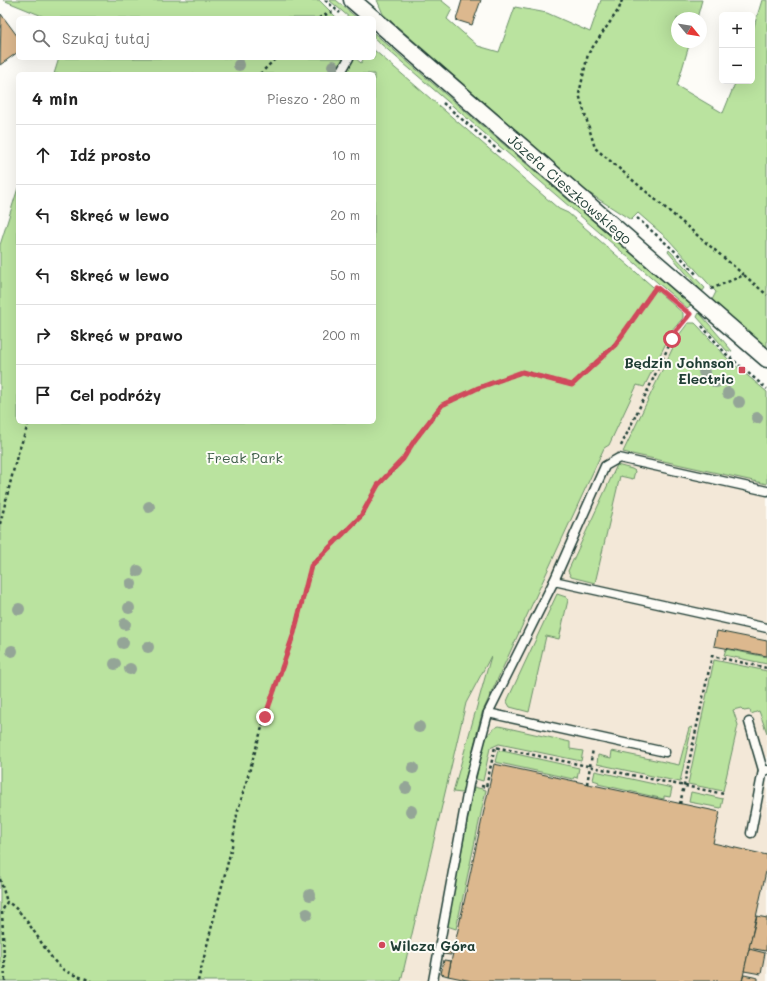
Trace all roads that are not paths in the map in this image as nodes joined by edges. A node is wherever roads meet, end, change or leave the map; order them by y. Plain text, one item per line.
1 (354, 1) edge
2 (371, 16) edge
3 (376, 21) edge
4 (348, 60) edge
5 (341, 72) edge
6 (767, 359) edge
7 (767, 491) edge
8 (554, 580) junction
9 (767, 628) edge
10 (488, 713) junction
11 (749, 722) dead end
12 (665, 752) dead end
13 (765, 770) edge
14 (751, 833) dead end
15 (433, 981) edge

1 - 2 street, Józefa Cieszkowskiego
3 - 6 street, Józefa Cieszkowskiego
4 - 5 lane
7 - 8 lane
8 - 9 lane
8 - 10 lane
10 - 12 lane
10 - 15 lane
11 - 13 lane
13 - 14 lane

